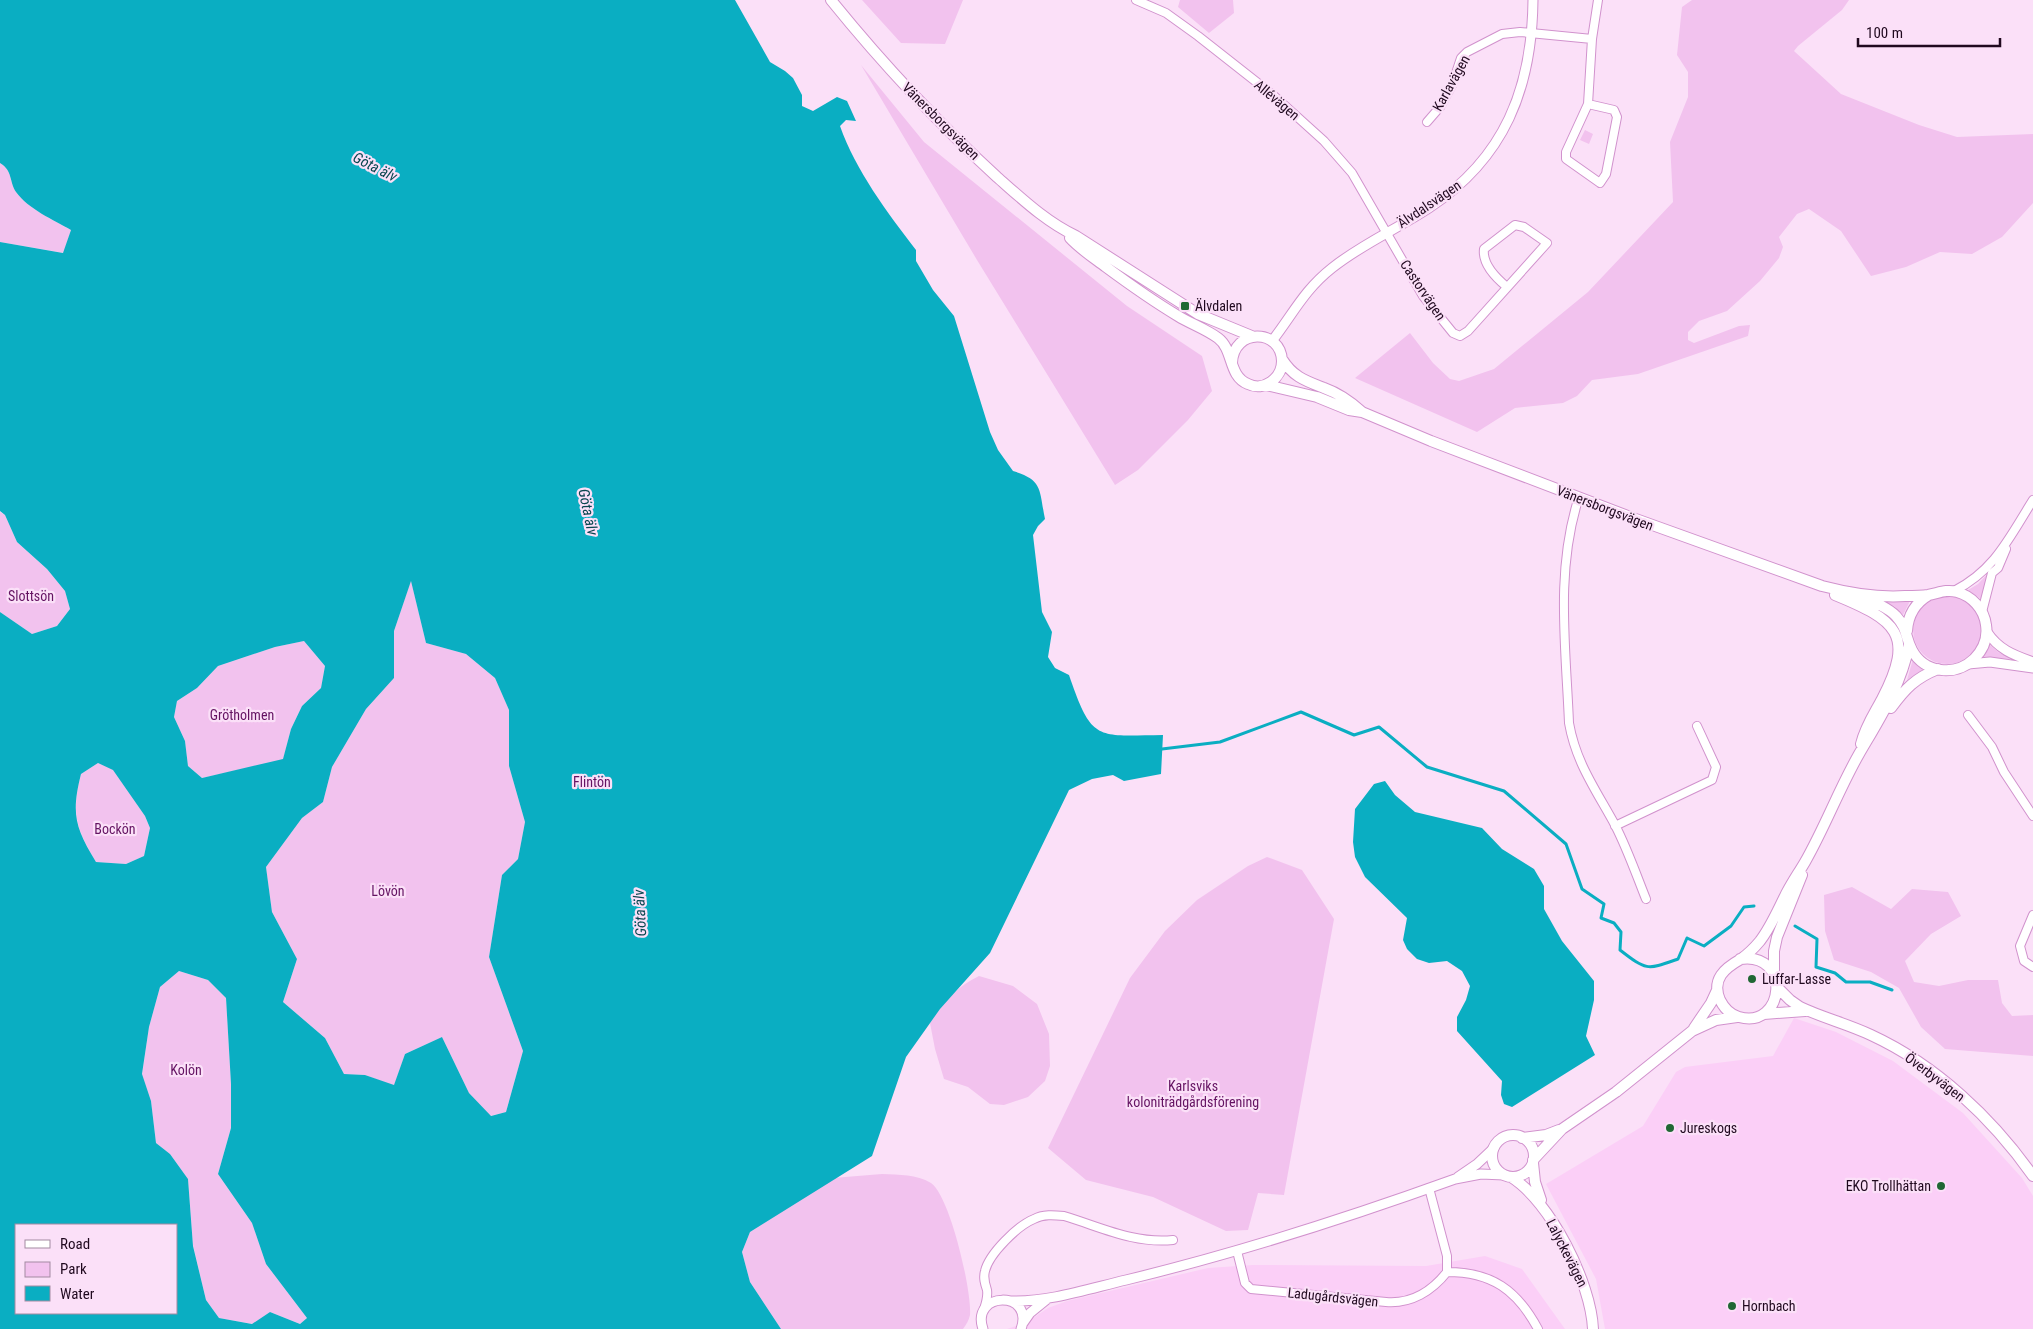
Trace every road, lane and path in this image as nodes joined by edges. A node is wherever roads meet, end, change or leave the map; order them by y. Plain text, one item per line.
1 (831, 0) edge
2 (1136, 0) edge
3 (1533, 0) edge
4 (1598, 0) edge
5 (1532, 34) junction
6 (1592, 39) junction
7 (1588, 104) junction
8 (1427, 122) dead end
9 (1063, 230) junction
10 (1385, 233) junction
11 (1507, 287) junction
12 (1254, 337) junction
13 (1272, 341) junction
14 (1282, 359) junction
15 (1232, 363) junction
16 (1266, 385) junction
17 (1362, 412) junction
18 (1579, 497) junction
19 (2033, 500) edge
20 (2014, 531) junction
21 (1822, 586) junction
22 (1954, 591) junction
23 (1852, 593) junction
24 (1929, 595) junction
25 (1982, 612) junction
26 (1907, 631) junction
27 (1986, 632) junction
28 (1910, 645) junction
29 (2033, 662) edge
30 (1968, 664) junction
31 (2033, 668) edge
32 (1938, 669) junction
33 (1968, 715) dead end
34 (1880, 720) junction
35 (1697, 726) dead end
36 (1859, 755) junction
37 (2033, 816) edge
38 (1615, 826) junction
39 (1805, 862) junction
40 (1646, 899) dead end
41 (2033, 915) edge
42 (1740, 959) junction
43 (2033, 967) edge
44 (1774, 975) junction
45 (1777, 987) junction
46 (1717, 990) junction
47 (1811, 1012) junction
48 (1764, 1014) junction
49 (1738, 1017) junction
50 (1692, 1031) junction
51 (1562, 1129) junction
52 (1522, 1138) junction
53 (1494, 1148) junction
54 (1533, 1161) junction
55 (1507, 1176) junction
56 (2033, 1176) edge
57 (1455, 1178) junction
58 (1429, 1188) junction
59 (1544, 1208) junction
60 (1173, 1240) dead end
61 (1236, 1251) junction
62 (1447, 1272) junction
63 (987, 1291) junction
64 (1048, 1299) junction
65 (1006, 1300) junction
66 (983, 1313) junction
67 (1022, 1326) edge
68 (974, 1329) edge
69 (983, 1329) edge
70 (1538, 1329) edge
71 (1593, 1329) edge

1 - 9 main road, Vänersborgsvägen
2 - 10 street, Allévägen
3 - 5 street, Älvdalsvägen
4 - 6 street
5 - 6 street, Karlavägen
5 - 8 street, Karlavägen
5 - 10 street, Älvdalsvägen
6 - 7 street
7 - 7 street
9 - 12 main road, Vänersborgsvägen
9 - 15 main road, Vänersborgsvägen
10 - 11 street, Castorvägen
10 - 13 street, Älvdalsvägen
11 - 11 street, Castorvägen
12 - 13 main road, Vänersborgsvägen
12 - 15 main road
13 - 14 main road, Vänersborgsvägen
14 - 16 main road
14 - 17 main road, Vänersborgsvägen
15 - 16 main road, Vänersborgsvägen
16 - 17 main road, Vänersborgsvägen
17 - 18 main road, Vänersborgsvägen
18 - 21 main road, Vänersborgsvägen
18 - 38 street
19 - 20 street
20 - 22 street
20 - 25 street
21 - 23 main road, Vänersborgsvägen
21 - 36 main road
22 - 24 main road, Vänersborgsvägen
22 - 25 main road
23 - 24 main road, Vänersborgsvägen
23 - 26 main road, Vänersborgsvägen
24 - 26 main road
25 - 27 main road
26 - 28 main road, Vänersborgsvägen
27 - 29 street
27 - 30 main road
28 - 32 main road, Vänersborgsvägen
28 - 34 main road
30 - 31 street
30 - 32 main road
32 - 34 main road
33 - 37 street
34 - 36 main road
35 - 38 street
36 - 39 main road
38 - 40 street
39 - 42 main road
39 - 44 main road
41 - 43 street
42 - 44 main road
42 - 46 main road
44 - 45 main road
45 - 47 main road, Överbyvägen
45 - 48 main road
46 - 49 main road
46 - 50 main road
47 - 48 main road, Överbyvägen
47 - 56 main road, Överbyvägen
48 - 49 main road, Överbyvägen
49 - 50 main road
50 - 51 main road
51 - 52 main road
51 - 54 main road
52 - 53 main road
52 - 54 main road
53 - 55 main road
53 - 57 street
54 - 55 main road
54 - 59 main road, Lalyckevägen
55 - 57 street
55 - 59 main road, Lalyckevägen
57 - 58 street
58 - 61 street
58 - 62 street
59 - 71 main road, Lalyckevägen
60 - 63 street
61 - 62 street, Ladugårdsvägen
61 - 64 street
62 - 70 street
63 - 65 street
63 - 66 street
64 - 65 street
64 - 67 street
65 - 66 street
65 - 67 street
66 - 68 street
66 - 69 street

